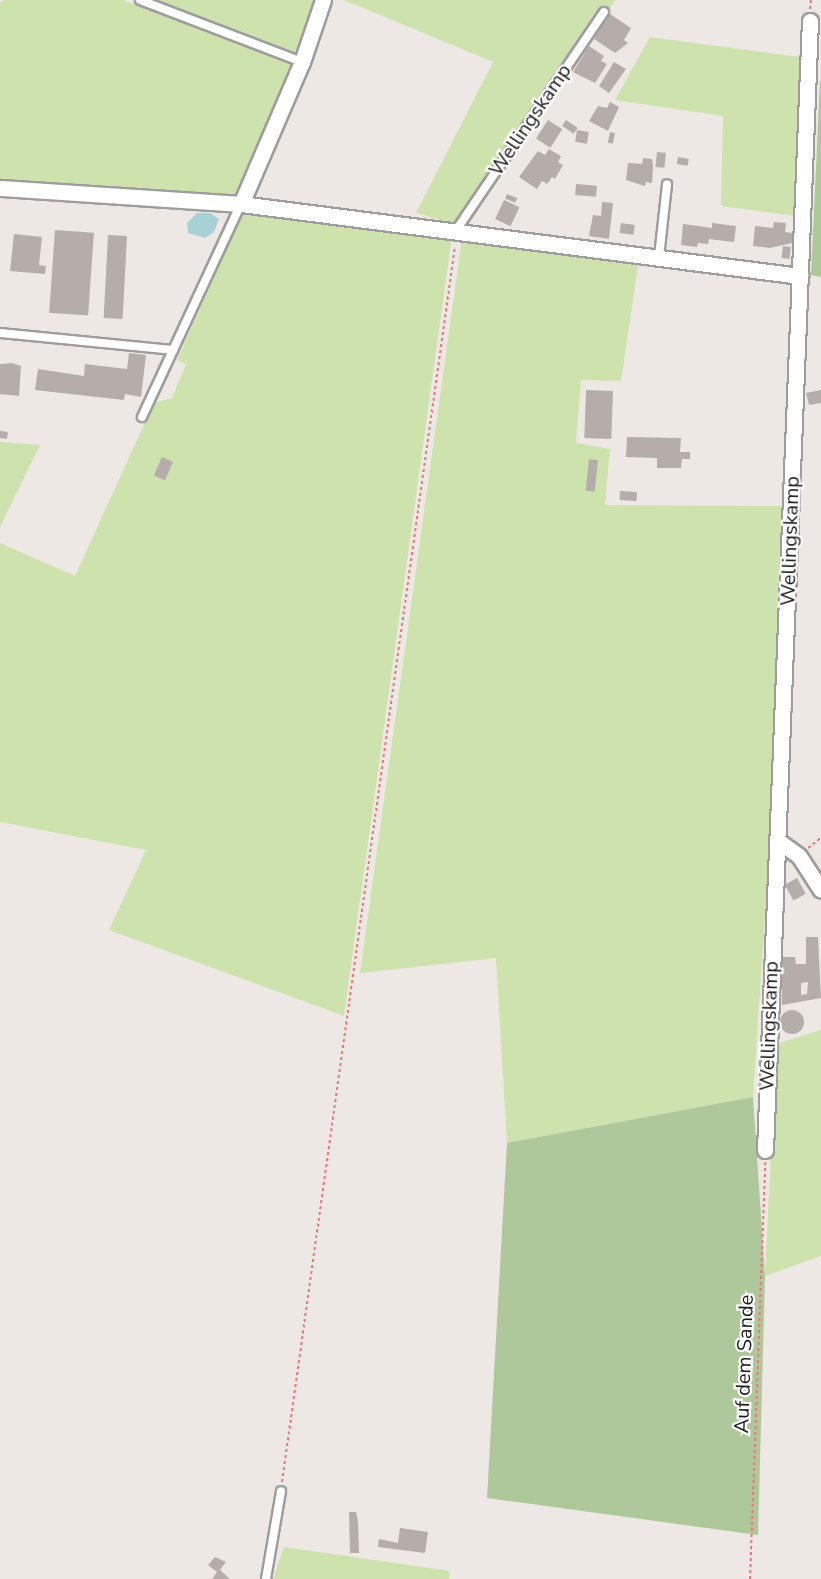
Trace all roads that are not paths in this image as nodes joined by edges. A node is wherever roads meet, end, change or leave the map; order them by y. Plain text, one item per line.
1 (140, 0) edge
2 (323, 0) edge
3 (604, 12) dead end
4 (810, 21) dead end
5 (302, 62) junction
6 (667, 184) dead end
7 (0, 188) edge
8 (241, 204) junction
9 (457, 229) junction
10 (659, 257) junction
11 (800, 276) junction
12 (0, 333) edge
13 (173, 350) junction
14 (142, 417) dead end
15 (777, 840) junction
16 (821, 891) edge
17 (765, 1150) road end
18 (281, 1491) road end
19 (266, 1579) edge

1 - 5 lane
2 - 5 street
3 - 9 lane, Wellingskamp
4 - 11 street, Wellingskamp
5 - 8 street
6 - 10 lane
7 - 8 street
8 - 9 street
8 - 13 lane
9 - 10 street
10 - 11 street
11 - 15 street, Wellingskamp
12 - 13 lane
13 - 14 lane
15 - 16 street
15 - 17 street, Wellingskamp
18 - 19 lane

